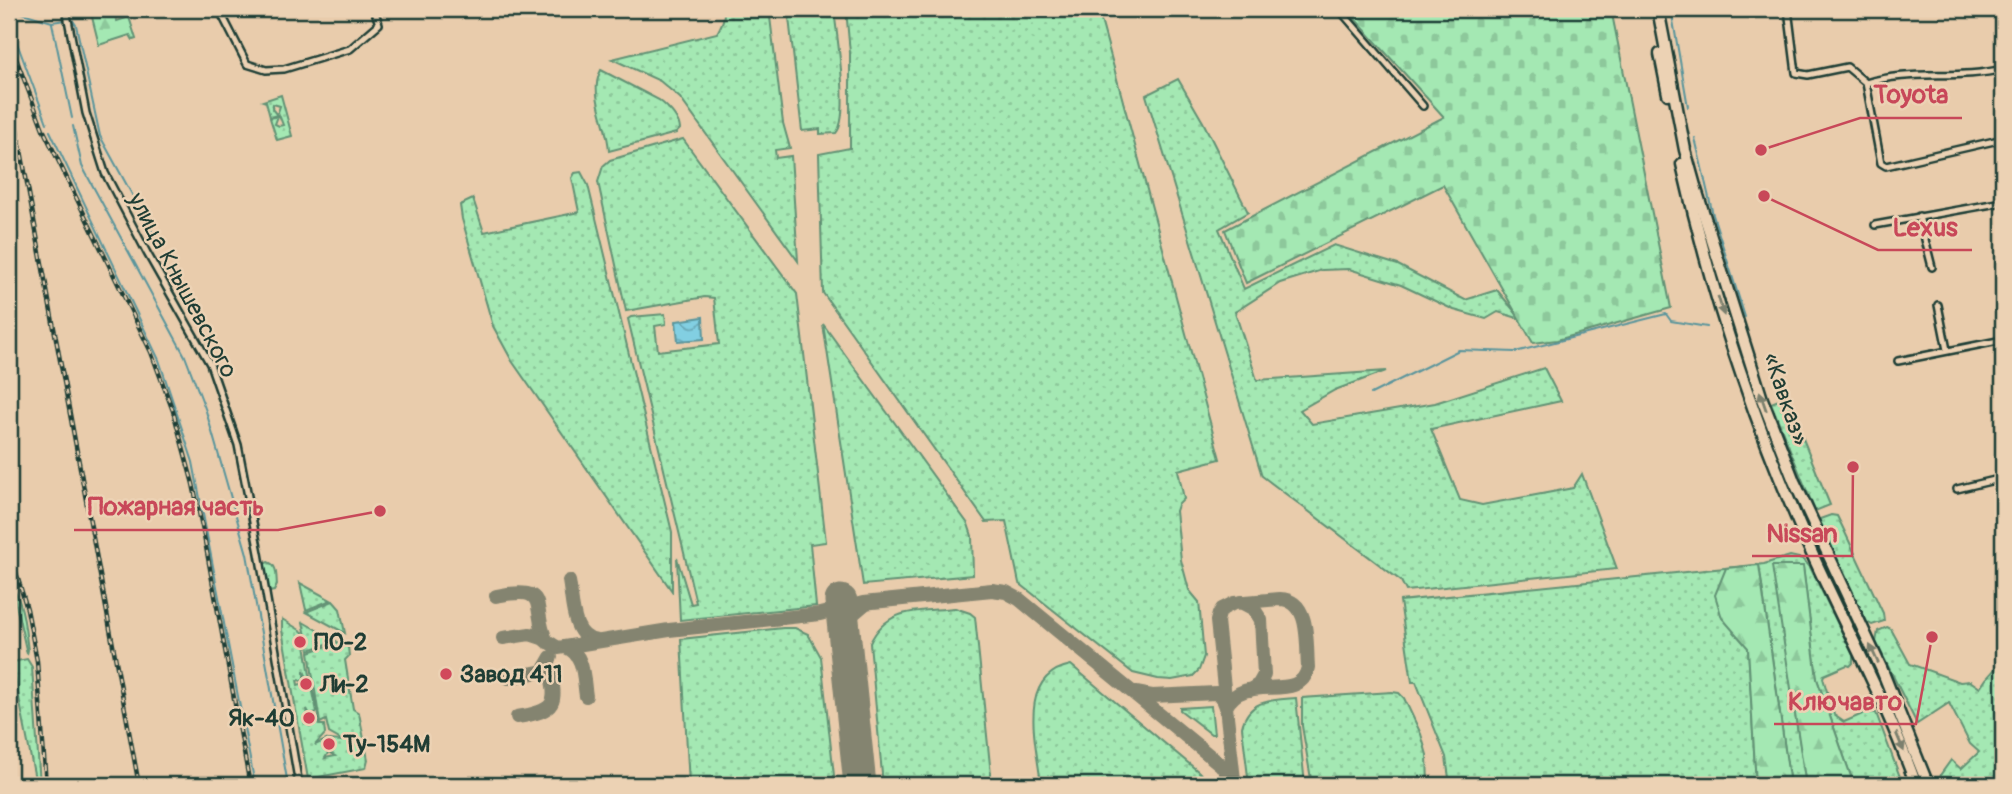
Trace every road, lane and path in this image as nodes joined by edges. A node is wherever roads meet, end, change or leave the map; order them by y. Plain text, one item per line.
1 (66, 9) edge
2 (374, 9) edge
3 (1339, 9) edge
4 (1651, 9) edge
5 (1658, 9) edge
6 (1788, 9) edge
7 (220, 11) dead end
8 (2003, 69) edge
9 (1866, 83) junction
10 (1423, 106) dead end
11 (2003, 139) edge
12 (2003, 202) edge
13 (1919, 216) junction
14 (1875, 225) dead end
15 (1932, 267) dead end
16 (1938, 305) dead end
17 (2003, 340) edge
18 (1947, 350) junction
19 (1898, 360) dead end
20 (2003, 478) edge
21 (1794, 481) junction
22 (1957, 489) dead end
23 (1787, 493) junction
24 (1846, 596) junction
25 (1851, 635) junction
26 (299, 785) edge
27 (1916, 785) edge
28 (1928, 785) edge

1 - 26 street, улица Кнышевского
2 - 7 street
3 - 10 street
4 -> 23 highway, «Кавказ»
21 -> 5 highway, «Кавказ»
6 - 9 street
8 - 9 street
9 - 11 street
12 - 13 street
13 - 14 street
13 - 15 street
16 - 18 street
17 - 18 street
18 - 19 street
20 - 22 street
21 - 23 highway
21 - 24 highway, «Кавказ»
23 - 25 highway, «Кавказ»
24 - 25 highway
28 -> 24 highway, «Кавказ»
25 -> 27 highway, «Кавказ»

